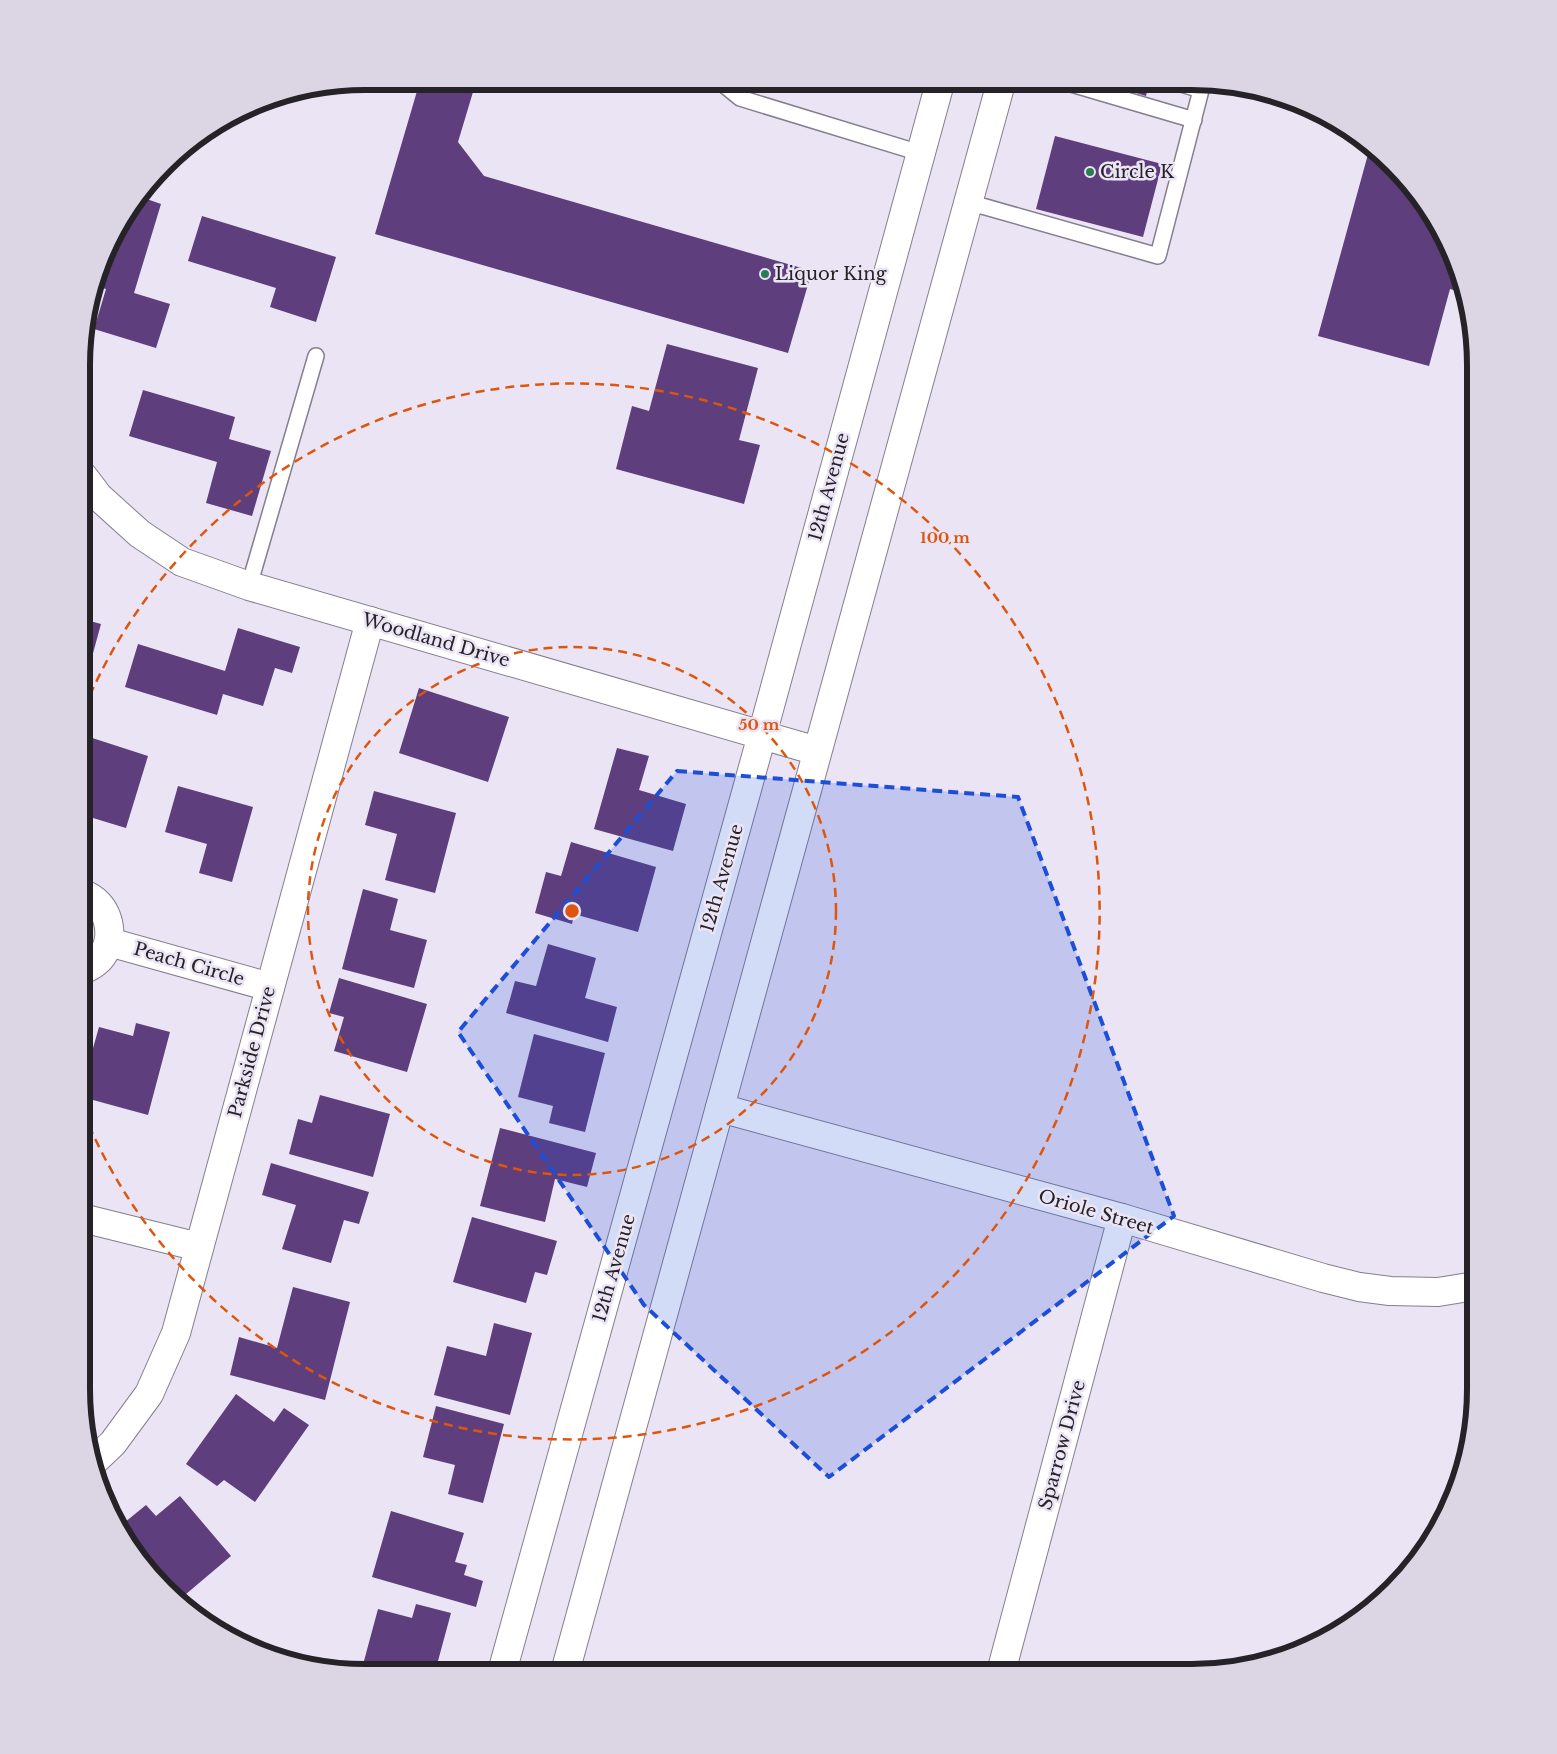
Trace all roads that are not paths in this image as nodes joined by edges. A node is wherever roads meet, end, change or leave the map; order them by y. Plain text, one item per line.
1 (730, 90) edge
2 (938, 90) edge
3 (999, 90) edge
4 (1092, 90) edge
5 (1201, 90) edge
6 (1194, 120) junction
7 (920, 152) junction
8 (968, 202) junction
9 (316, 356) dead end
10 (90, 484) edge
11 (249, 586) junction
12 (370, 621) junction
13 (762, 735) junction
14 (818, 751) junction
15 (90, 898) edge
16 (109, 942) junction
17 (90, 966) edge
18 (270, 987) junction
19 (720, 1108) junction
20 (1122, 1218) junction
21 (90, 1220) edge
22 (199, 1247) junction
23 (1467, 1287) edge
24 (98, 1457) edge
25 (504, 1664) edge
26 (566, 1664) edge
27 (1004, 1664) edge

1 - 7 lane
2 - 7 street, 12th Avenue
3 - 8 street
4 - 6 lane
5 - 6 lane
6 - 8 lane
7 - 13 street, 12th Avenue
8 - 14 street
9 - 11 lane
10 - 11 street, Woodland Drive
11 - 12 street, Woodland Drive
12 - 13 street, Woodland Drive
12 - 18 street, Parkside Drive
13 - 14 street, Woodland Drive
13 - 25 street, 12th Avenue
14 - 19 street
15 - 16 street, Peach Circle
16 - 17 street, Peach Circle
16 - 18 street, Peach Circle
18 - 22 street, Parkside Drive
19 - 20 street, Oriole Street
19 - 26 street
20 - 23 street, Oriole Street
20 - 27 street, Sparrow Drive
21 - 22 street
22 - 24 street, Parkside Drive

